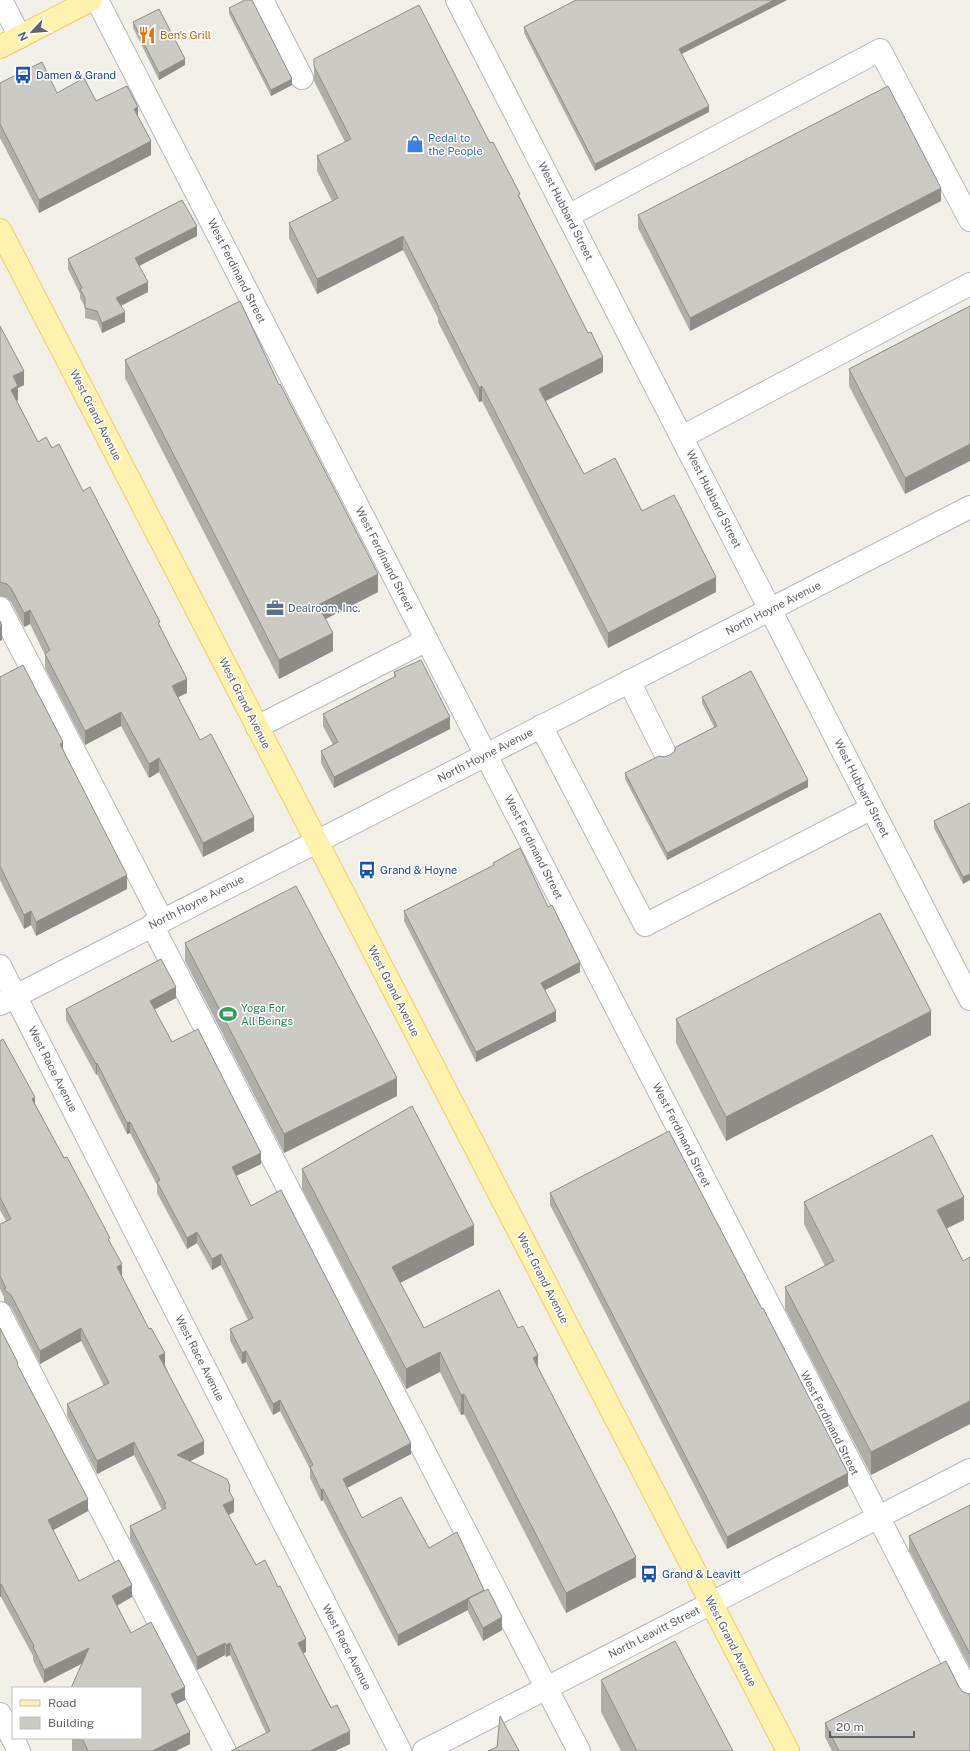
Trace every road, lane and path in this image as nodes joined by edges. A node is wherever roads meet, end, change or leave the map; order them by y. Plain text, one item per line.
1 (1, 0) edge
2 (91, 0) edge
3 (97, 0) edge
4 (262, 0) edge
5 (457, 0) edge
6 (20, 37) junction
7 (0, 47) edge
8 (302, 78) dead end
9 (568, 216) junction
10 (970, 220) edge
11 (0, 230) edge
12 (970, 284) edge
13 (682, 437) junction
14 (970, 507) edge
15 (0, 608) edge
16 (770, 609) junction
17 (427, 640) junction
18 (629, 681) junction
19 (542, 726) junction
20 (257, 727) junction
21 (664, 751) dead end
22 (486, 754) junction
23 (872, 808) junction
24 (316, 841) junction
25 (157, 923) junction
26 (0, 966) edge
27 (970, 999) edge
28 (8, 1000) edge
29 (0, 1313) edge
30 (970, 1470) edge
31 (878, 1517) junction
32 (711, 1603) junction
33 (546, 1688) junction
34 (970, 1694) edge
35 (0, 1714) edge
36 (12, 1737) edge
37 (13, 1739) edge
38 (19, 1751) edge
39 (225, 1751) edge
40 (400, 1751) edge
41 (424, 1751) edge
42 (579, 1751) edge
43 (788, 1751) edge

1 - 6 street
2 - 6 main road
3 - 17 street, West Ferdinand Street
4 - 8 street
5 - 9 street, West Hubbard Street
6 - 7 main road
9 - 10 street
9 - 13 street, West Hubbard Street
11 - 20 main road, West Grand Avenue
12 - 13 street
13 - 16 street, West Hubbard Street
14 - 16 street, North Hoyne Avenue
15 - 25 street
16 - 18 street, North Hoyne Avenue
16 - 23 street, West Hubbard Street
17 - 20 street
17 - 22 street, West Ferdinand Street
18 - 19 street, North Hoyne Avenue
18 - 21 street
19 - 22 street, North Hoyne Avenue
19 - 23 street
20 - 24 main road, West Grand Avenue
22 - 24 street, North Hoyne Avenue
22 - 31 street, West Ferdinand Street
23 - 27 street, West Hubbard Street
24 - 25 street, North Hoyne Avenue
24 - 32 main road, West Grand Avenue
25 - 28 street, North Hoyne Avenue
25 - 33 street
26 - 28 street, West Race Avenue
28 - 40 street, West Race Avenue
29 - 39 street
30 - 31 street, North Leavitt Street
31 - 32 street, North Leavitt Street
31 - 34 street, West Ferdinand Street
32 - 33 street, North Leavitt Street
32 - 43 main road, West Grand Avenue
33 - 41 street, North Leavitt Street
33 - 42 street
35 - 36 street
37 - 38 street

